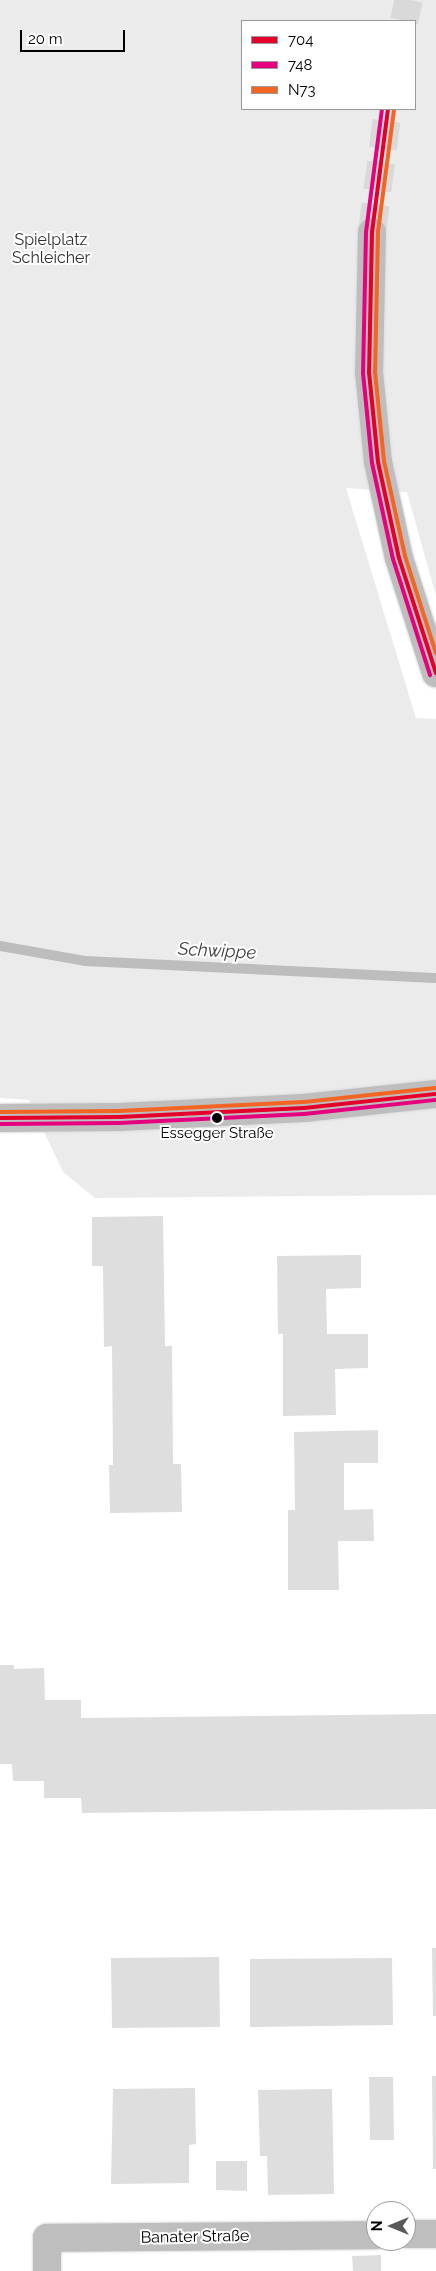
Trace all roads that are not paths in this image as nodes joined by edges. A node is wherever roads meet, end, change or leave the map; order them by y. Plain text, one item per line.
1 (372, 232) tunnel mouth
2 (436, 673) edge
3 (436, 1094) edge
4 (0, 1118) edge
5 (416, 2234) edge
6 (436, 2234) edge
7 (366, 2235) edge
8 (47, 2271) edge

1 - 2 street
3 - 4 street
5 - 6 street
7 - 8 street, Banater Straße

